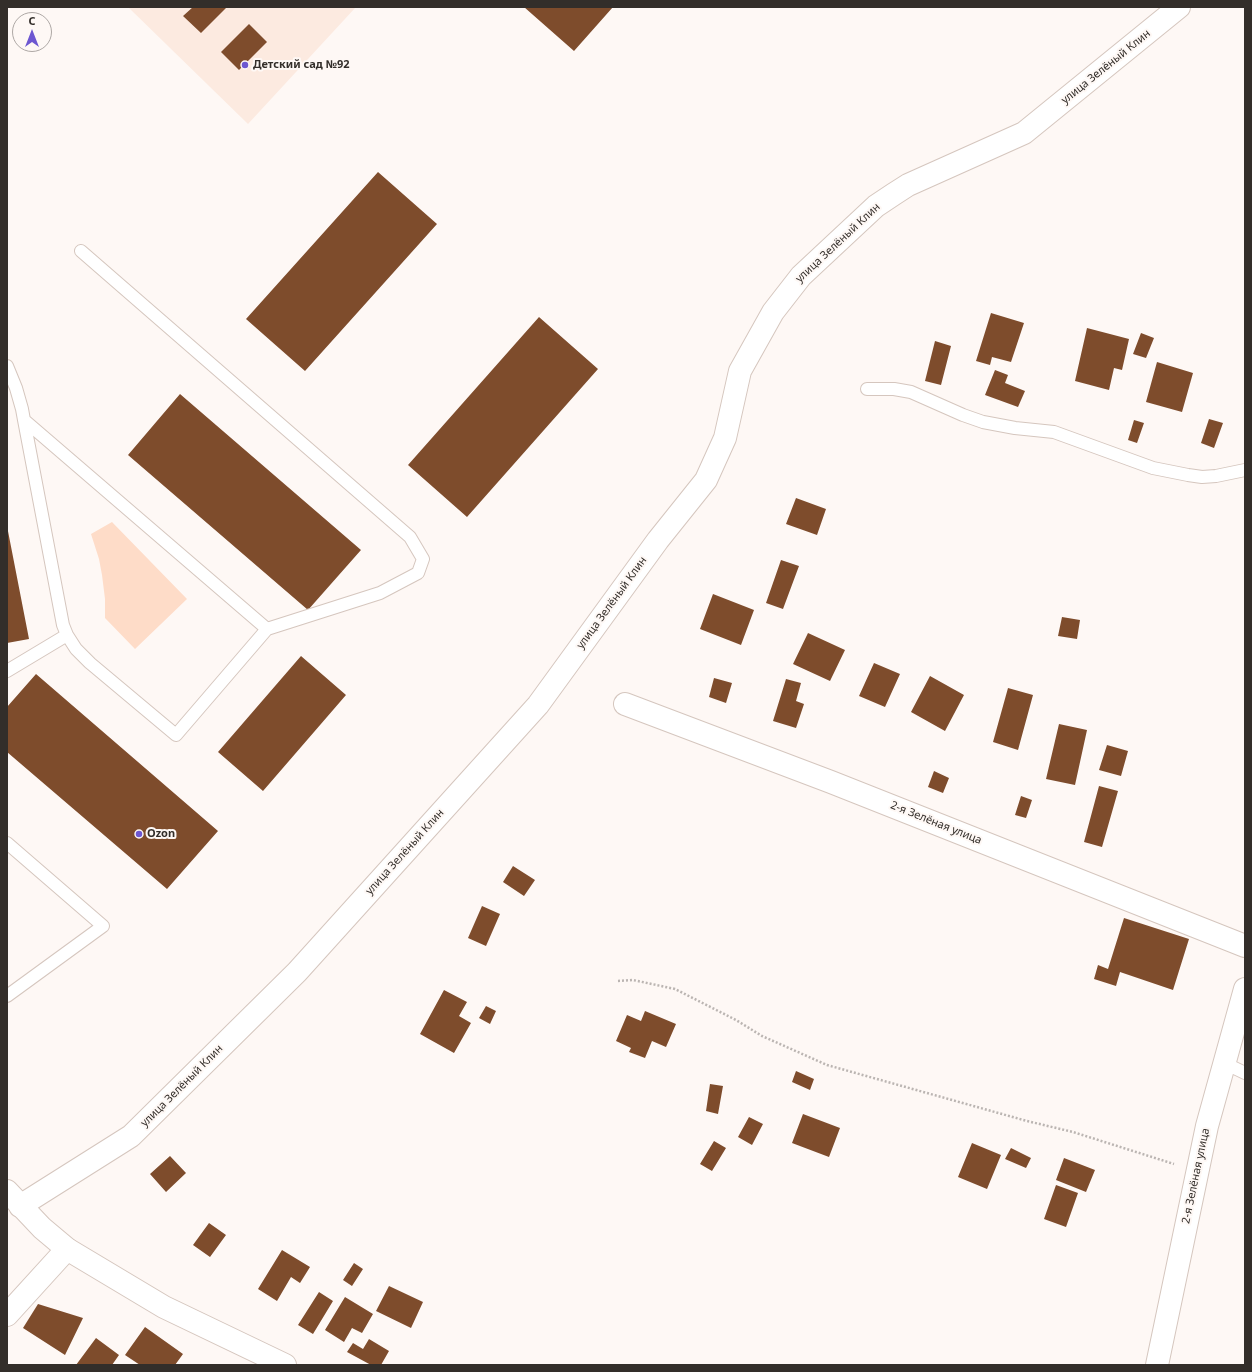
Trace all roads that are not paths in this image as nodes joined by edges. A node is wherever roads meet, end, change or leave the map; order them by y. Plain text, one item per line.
1 (1179, 7) edge
2 (81, 251) dead end
3 (7, 366) edge
4 (867, 389) dead end
5 (24, 420) junction
6 (1245, 470) edge
7 (267, 629) junction
8 (67, 635) junction
9 (7, 671) edge
10 (625, 704) dead end
11 (7, 843) edge
12 (1245, 946) edge
13 (1245, 989) edge
14 (7, 996) edge
15 (1224, 1064) junction
16 (1245, 1073) edge
17 (13, 1199) edge
18 (67, 1249) junction
19 (7, 1315) edge
20 (271, 1362) edge
21 (1157, 1365) edge

1 - 17 street, улица Зелёный Клин
2 - 7 lane
3 - 5 lane
4 - 6 lane
5 - 7 lane
5 - 8 lane
7 - 8 lane
8 - 9 lane
10 - 12 street, 2-я Зелёная улица
11 - 14 lane
13 - 15 street, 2-я Зелёная улица
15 - 16 lane
15 - 21 street, 2-я Зелёная улица
17 - 18 street
18 - 19 street
18 - 20 street

